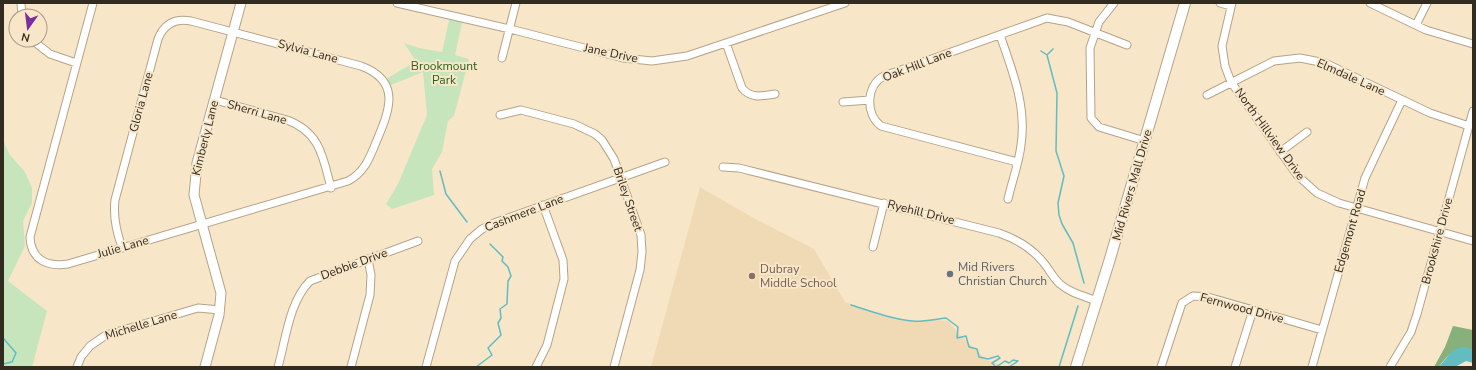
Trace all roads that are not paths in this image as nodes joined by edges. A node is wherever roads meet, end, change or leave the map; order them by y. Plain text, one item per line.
1 (93, 3) edge
2 (240, 3) edge
3 (397, 3) edge
4 (516, 3) edge
5 (845, 3) edge
6 (1114, 3) edge
7 (1185, 3) edge
8 (1220, 3) edge
9 (1370, 3) edge
10 (1427, 3) edge
11 (1231, 5) edge
12 (825, 6) edge
13 (1416, 25) junction
14 (510, 29) junction
15 (233, 32) junction
16 (1095, 32) junction
17 (1000, 35) junction
18 (726, 43) junction
19 (1473, 44) edge
20 (1127, 45) dead end
21 (42, 48) edge
22 (502, 58) dead end
23 (76, 63) junction
24 (380, 77) joint
25 (1231, 82) junction
26 (775, 94) dead end
27 (1207, 95) dead end
28 (215, 100) junction
29 (870, 100) junction
30 (1402, 100) junction
31 (843, 102) dead end
32 (1473, 111) edge
33 (500, 115) dead end
34 (1469, 126) junction
35 (1307, 132) dead end
36 (1145, 141) junction
37 (1280, 152) junction
38 (665, 162) dead end
39 (1018, 162) junction
40 (723, 167) dead end
41 (621, 178) junction
42 (331, 188) junction
43 (1008, 199) dead end
44 (884, 203) junction
45 (543, 205) junction
46 (1355, 208) junction
47 (202, 225) junction
48 (1440, 231) junction
49 (418, 241) dead end
50 (1473, 241) edge
51 (122, 247) junction
52 (873, 247) dead end
53 (368, 259) junction
54 (1097, 301) junction
55 (220, 310) junction
56 (1253, 310) junction
57 (1322, 330) junction
58 (77, 367) edge
59 (205, 367) edge
60 (278, 367) edge
61 (351, 367) edge
62 (426, 367) edge
63 (536, 367) edge
64 (614, 367) edge
65 (1076, 367) edge
66 (1161, 367) edge
67 (1235, 367) edge
68 (1312, 367) edge
69 (1390, 367) edge

1 - 23 street, Julie Lane
2 - 15 street, Kimberly Lane
3 - 14 street, Jane Drive
4 - 14 street
5 - 12 street, Jane Drive
6 - 16 street
7 - 36 main road, Mid Rivers Mall Drive
8 - 11 street
9 - 13 street
10 - 13 street
11 - 25 street, North Hillview Drive
12 - 18 street, Jane Drive
13 - 19 street
14 - 18 street, Jane Drive
14 - 22 street
15 - 24 street, Sylvia Lane
15 - 28 street, Kimberly Lane
15 - 51 street, Gloria Lane
16 - 17 street, Oak Hill Lane
16 - 20 street, Oak Hill Lane
16 - 36 street
17 - 29 street, Oak Hill Lane
17 - 39 street
18 - 26 street
21 - 23 street
23 - 51 street, Julie Lane
24 - 42 street, Julie Lane
25 - 27 street, Elmdale Lane
25 - 30 street, Elmdale Lane
25 - 37 street, North Hillview Drive
28 - 42 street, Sherri Lane
28 - 47 street, Kimberly Lane
29 - 31 street
29 - 39 street
30 - 34 street, Elmdale Lane
30 - 46 street, Edgemont Road
32 - 34 street, Brookshire Drive
33 - 41 street, Briley Street
34 - 48 street, Brookshire Drive
35 - 37 street
36 - 54 main road, Mid Rivers Mall Drive
37 - 46 street, North Hillview Drive
38 - 41 street, Cashmere Lane
39 - 43 street
40 - 44 street, Ryehill Drive
41 - 45 street, Cashmere Lane
41 - 64 street, Briley Street
42 - 47 street, Julie Lane
44 - 52 street
44 - 54 street, Ryehill Drive
45 - 62 street, Cashmere Lane
45 - 63 street
46 - 48 street, North Hillview Drive
46 - 57 street, Edgemont Road
47 - 51 street, Julie Lane
47 - 55 street, Kimberly Lane
48 - 50 street, North Hillview Drive
48 - 69 street, Brookshire Drive
49 - 53 street, Debbie Drive
53 - 60 street, Debbie Drive
53 - 61 street
54 - 65 main road, Mid Rivers Mall Drive
55 - 58 street, Michelle Lane
55 - 59 street, Kimberly Lane
56 - 57 street, Fernwood Drive
56 - 66 street, Fernwood Drive
56 - 67 street
57 - 68 street, Edgemont Road

